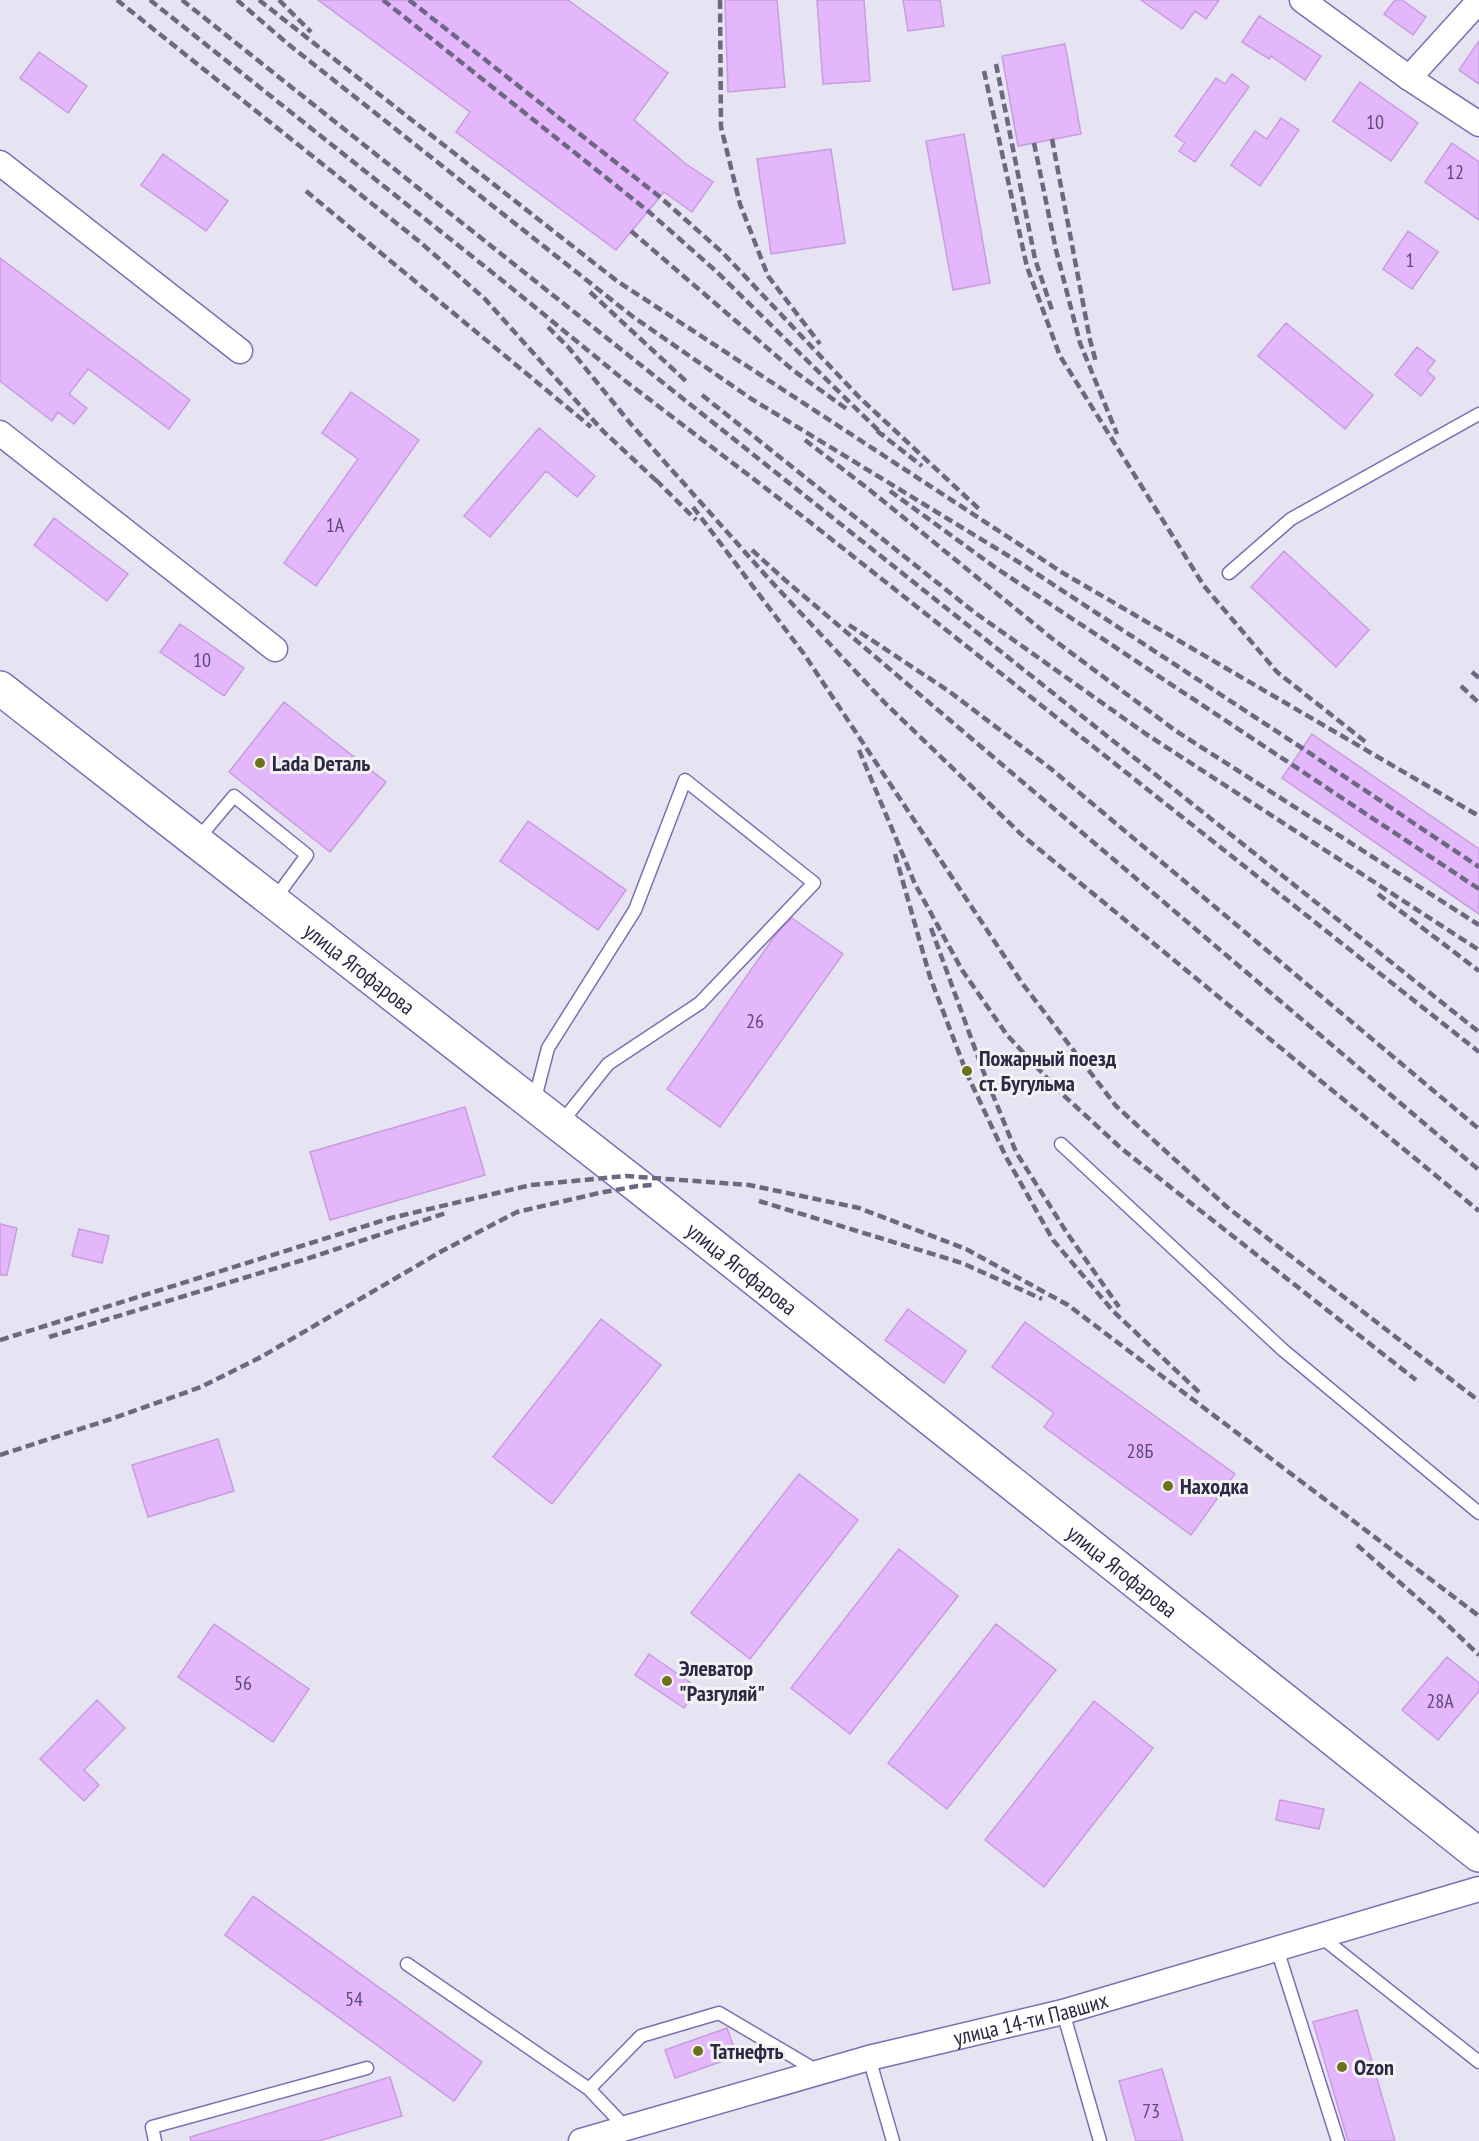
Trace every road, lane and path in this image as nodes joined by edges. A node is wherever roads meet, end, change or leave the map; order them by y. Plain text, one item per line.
1 (1302, 0) edge
2 (1479, 1) edge
3 (1409, 78) junction
4 (1479, 124) edge
5 (0, 163) edge
6 (240, 351) dead end
7 (1479, 414) edge
8 (0, 433) edge
9 (1229, 573) dead end
10 (275, 649) dead end
11 (0, 688) edge
12 (196, 841) junction
13 (273, 901) junction
14 (534, 1104) junction
15 (560, 1124) junction
16 (1061, 1144) dead end
17 (1479, 1513) edge
18 (1479, 1855) edge
19 (1479, 1889) edge
20 (1320, 1936) junction
21 (1277, 1949) junction
22 (407, 1964) dead end
23 (1063, 2012) junction
24 (869, 2058) junction
25 (1479, 2062) edge
26 (367, 2068) dead end
27 (820, 2072) junction
28 (590, 2089) junction
29 (626, 2128) junction
30 (155, 2141) edge
31 (581, 2141) edge
32 (893, 2141) edge
33 (1100, 2141) edge
34 (1338, 2141) edge

1 - 3 street
2 - 3 street
3 - 4 street
5 - 6 street
7 - 9 lane
8 - 10 street
11 - 12 main road, улица Ягофарова
12 - 13 main road, улица Ягофарова
12 - 13 lane
13 - 14 main road, улица Ягофарова
14 - 15 main road, улица Ягофарова
14 - 15 lane
15 - 18 main road, улица Ягофарова
16 - 17 lane
19 - 20 street, улица 14-ти Павших
20 - 21 street, улица 14-ти Павших
20 - 25 lane
21 - 23 street, улица 14-ти Павших
21 - 34 lane
22 - 28 lane
23 - 24 street, улица 14-ти Павших
23 - 33 lane
24 - 27 street, улица 14-ти Павших
24 - 32 lane
26 - 30 lane
27 - 28 lane
27 - 29 street, улица 14-ти Павших
28 - 29 lane
29 - 31 street, улица 14-ти Павших

